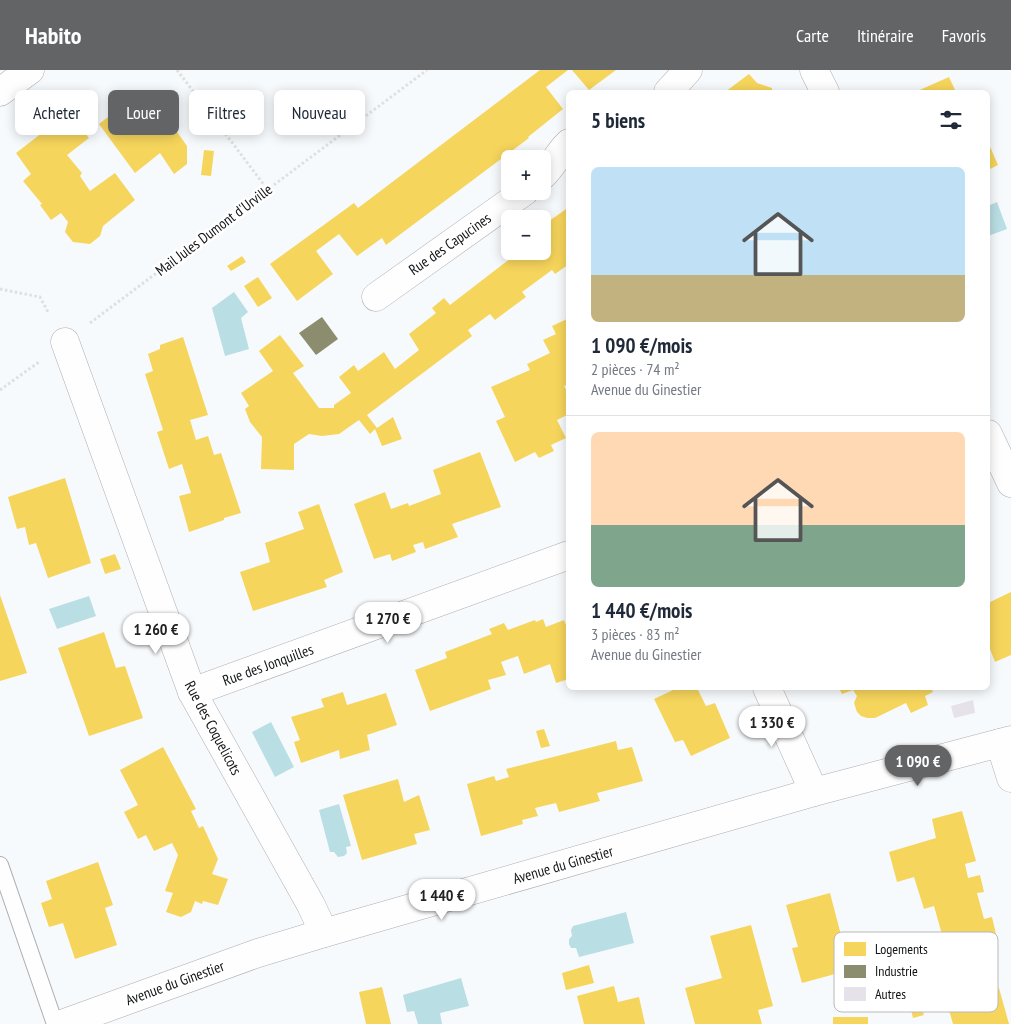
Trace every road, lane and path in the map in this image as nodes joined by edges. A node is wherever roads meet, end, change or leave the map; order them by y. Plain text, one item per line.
1 (30, 70) edge
2 (177, 70) edge
3 (427, 70) edge
4 (688, 70) edge
5 (814, 70) edge
6 (670, 90) edge
7 (824, 90) edge
8 (0, 92) edge
9 (566, 146) edge
10 (551, 166) edge
11 (268, 190) junction
12 (512, 200) edge
13 (0, 289) edge
14 (376, 297) dead end
15 (65, 342) junction
16 (0, 390) edge
17 (990, 438) edge
18 (1011, 483) edge
19 (566, 556) edge
20 (768, 690) edge
21 (192, 692) junction
22 (1006, 742) edge
23 (1011, 778) edge
24 (814, 792) junction
25 (0, 865) edge
26 (324, 934) junction
27 (55, 1024) edge
28 (62, 1024) edge

1 - 8 street
2 - 11 path
3 - 11 path, Mail Jules Dumont d'Urville
4 - 6 street
5 - 7 street
9 - 10 street
11 - 15 path, Mail Jules Dumont d'Urville
12 - 14 street, Rue des Capucines
13 - 15 path
15 - 16 path, Mail Jules Dumont d'Urville
15 - 21 street, Rue des Coquelicots
17 - 18 street
19 - 21 street, Rue des Jonquilles
20 - 24 street
21 - 26 street, Rue des Coquelicots
22 - 23 street
22 - 24 street, Avenue du Ginestier
24 - 26 street, Avenue du Ginestier
25 - 27 lane
26 - 28 street, Avenue du Ginestier

